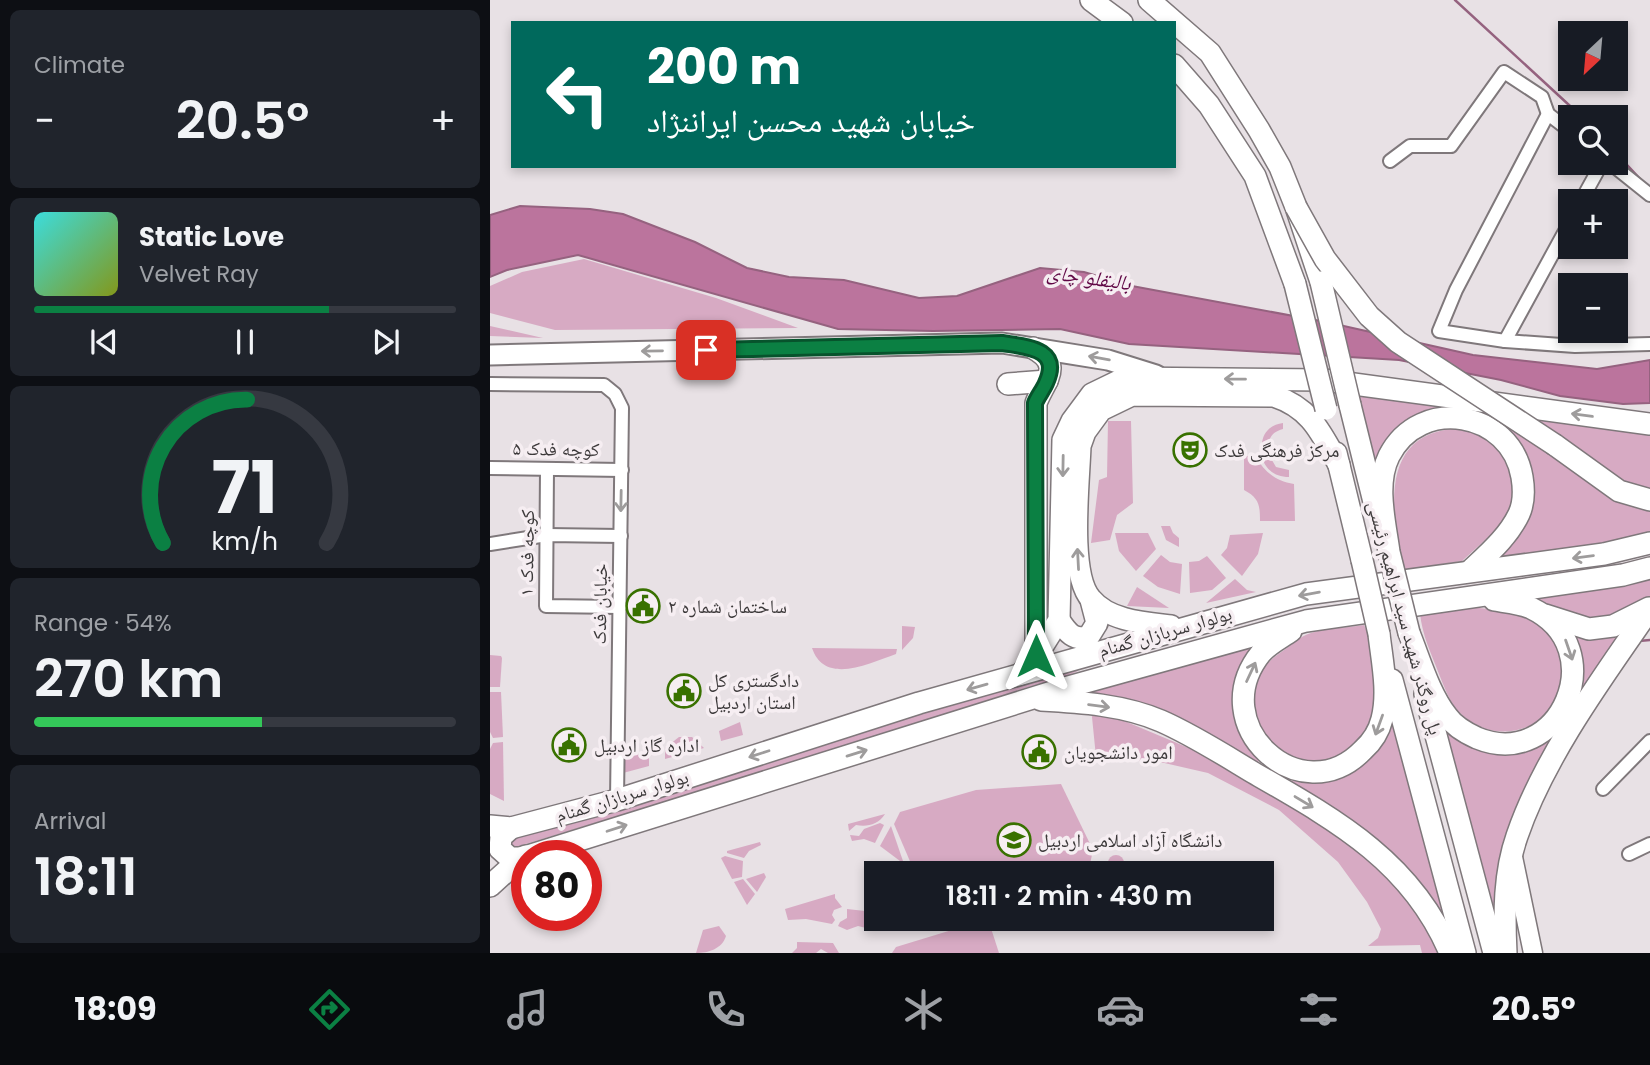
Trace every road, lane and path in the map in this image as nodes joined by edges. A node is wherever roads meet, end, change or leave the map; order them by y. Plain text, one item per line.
1 (1091, 0) edge
2 (1149, 0) edge
3 (1119, 21) edge
4 (1173, 21) edge
5 (1176, 23) edge
6 (1176, 67) edge
7 (1548, 114) junction
8 (1558, 122) edge
9 (1390, 161) dead end
10 (1625, 175) edge
11 (1650, 195) edge
12 (1296, 207) junction
13 (1558, 244) edge
14 (1505, 341) junction
15 (1650, 344) edge
16 (1033, 348) junction
17 (490, 355) edge
18 (1164, 378) junction
19 (1285, 379) junction
20 (1047, 381) junction
21 (490, 384) edge
22 (1008, 384) dead end
23 (1650, 424) edge
24 (1339, 465) junction
25 (490, 468) edge
26 (547, 469) junction
27 (622, 470) junction
28 (1036, 497) junction
29 (1062, 498) junction
30 (1650, 500) edge
31 (547, 535) junction
32 (621, 536) junction
33 (1650, 542) edge
34 (490, 544) edge
35 (1389, 552) junction
36 (1650, 568) edge
37 (1471, 571) junction
38 (1367, 586) junction
39 (1474, 596) junction
40 (1091, 600) junction
41 (620, 607) junction
42 (1650, 608) edge
43 (1540, 613) junction
44 (1059, 620) junction
45 (1306, 621) junction
46 (1184, 627) junction
47 (1409, 633) junction
48 (1379, 634) junction
49 (1036, 656) junction
50 (1021, 674) junction
51 (1032, 699) junction
52 (1650, 741) edge
53 (1603, 789) dead end
54 (617, 800) junction
55 (501, 827) edge
56 (580, 840) edge
57 (1650, 844) edge
58 (1629, 854) dead end
59 (1513, 857) junction
60 (511, 858) edge
61 (511, 869) edge
62 (490, 886) edge
63 (1450, 953) edge
64 (1465, 953) edge
65 (1494, 953) edge
66 (1506, 953) edge
67 (1533, 953) edge

1 - 3 highway
2 - 4 highway
5 - 12 highway
6 - 24 highway, پل روگذر شهید سید ابراهیم رئیسی, bridge
7 - 8 street
7 - 9 street
7 - 14 street
10 - 11 street
12 - 30 highway, bridge
12 - 35 highway, پل روگذر شهید سید ابراهیم رئیسی, bridge
13 - 14 street
14 - 15 street
16 -> 17 main road
18 -> 16 main road
16 - 20 highway
19 -> 18 highway
18 -> 29 highway
23 -> 19 highway
19 - 38 highway
20 - 22 highway
20 - 28 highway
21 - 27 street, خیابان فدک
40 -> 24 highway
24 - 48 highway, پل روگذر شهید سید ابراهیم رئیسی, bridge
25 - 26 street, کوچه فدک ۵
26 - 27 street, کوچه فدک ۵
26 - 31 street, کوچه فدک ۱
27 -> 32 street, خیابان فدک
28 - 29 highway
28 - 49 highway
29 - 44 highway
31 - 32 street
31 - 34 street
31 - 41 street, کوچه فدک ۱
32 - 41 street, خیابان فدک
33 -> 37 highway, بولوار سربازان گمنام
35 - 37 highway
35 - 47 highway, پل روگذر شهید سید ابراهیم رئیسی, bridge
36 - 39 highway, بولوار سربازان گمنام
37 - 38 highway, بولوار سربازان گمنام
38 -> 46 highway, بولوار سربازان گمنام
39 - 43 highway
39 - 45 highway, بولوار سربازان گمنام
40 - 44 highway
40 - 46 highway
41 - 54 street, خیابان فدک
42 - 43 highway
42 - 59 highway
43 -> 47 highway
44 - 49 highway
48 -> 45 highway
45 - 51 highway, بولوار سربازان گمنام
46 - 50 highway, بولوار سربازان گمنام
47 - 65 highway, پل روگذر شهید سید ابراهیم رئیسی
48 - 64 highway, پل روگذر شهید سید ابراهیم رئیسی
49 - 50 highway
50 -> 54 highway, بولوار سربازان گمنام
56 -> 51 highway, بولوار سربازان گمنام
51 -> 63 highway
52 - 53 street
54 - 55 highway, بولوار سربازان گمنام
55 - 60 highway
57 - 58 street
59 - 66 highway
59 - 67 main road
61 - 62 highway, بولوار سربازان گمنام

